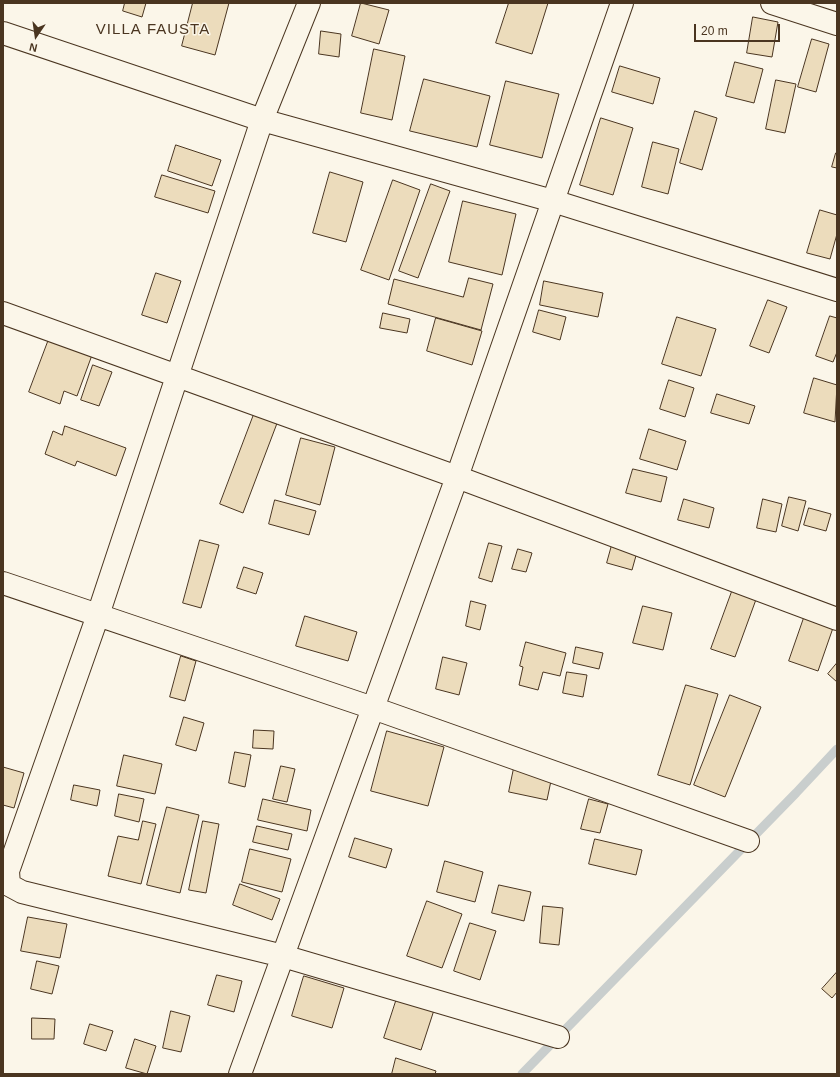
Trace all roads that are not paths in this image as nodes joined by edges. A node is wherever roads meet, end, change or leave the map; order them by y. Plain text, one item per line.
1 (309, 3) edge
2 (622, 3) edge
3 (772, 3) edge
4 (837, 24) edge
5 (3, 33) edge
6 (262, 120) junction
7 (553, 201) junction
8 (837, 290) edge
9 (3, 313) edge
10 (178, 376) junction
11 (457, 477) junction
12 (3, 583) edge
13 (98, 615) junction
14 (837, 619) edge
15 (373, 708) junction
16 (748, 841) dead end
17 (283, 956) junction
18 (558, 1037) dead end
19 (240, 1074) edge

1 - 6 street
2 - 7 street
3 - 4 street
5 - 6 street
6 - 7 street
6 - 10 street
7 - 8 street
7 - 11 street
9 - 10 street
10 - 11 street
10 - 13 street
11 - 14 street
11 - 15 street
12 - 13 street
13 - 15 street
13 - 17 street
15 - 16 street
15 - 17 street
17 - 18 street
17 - 19 street

